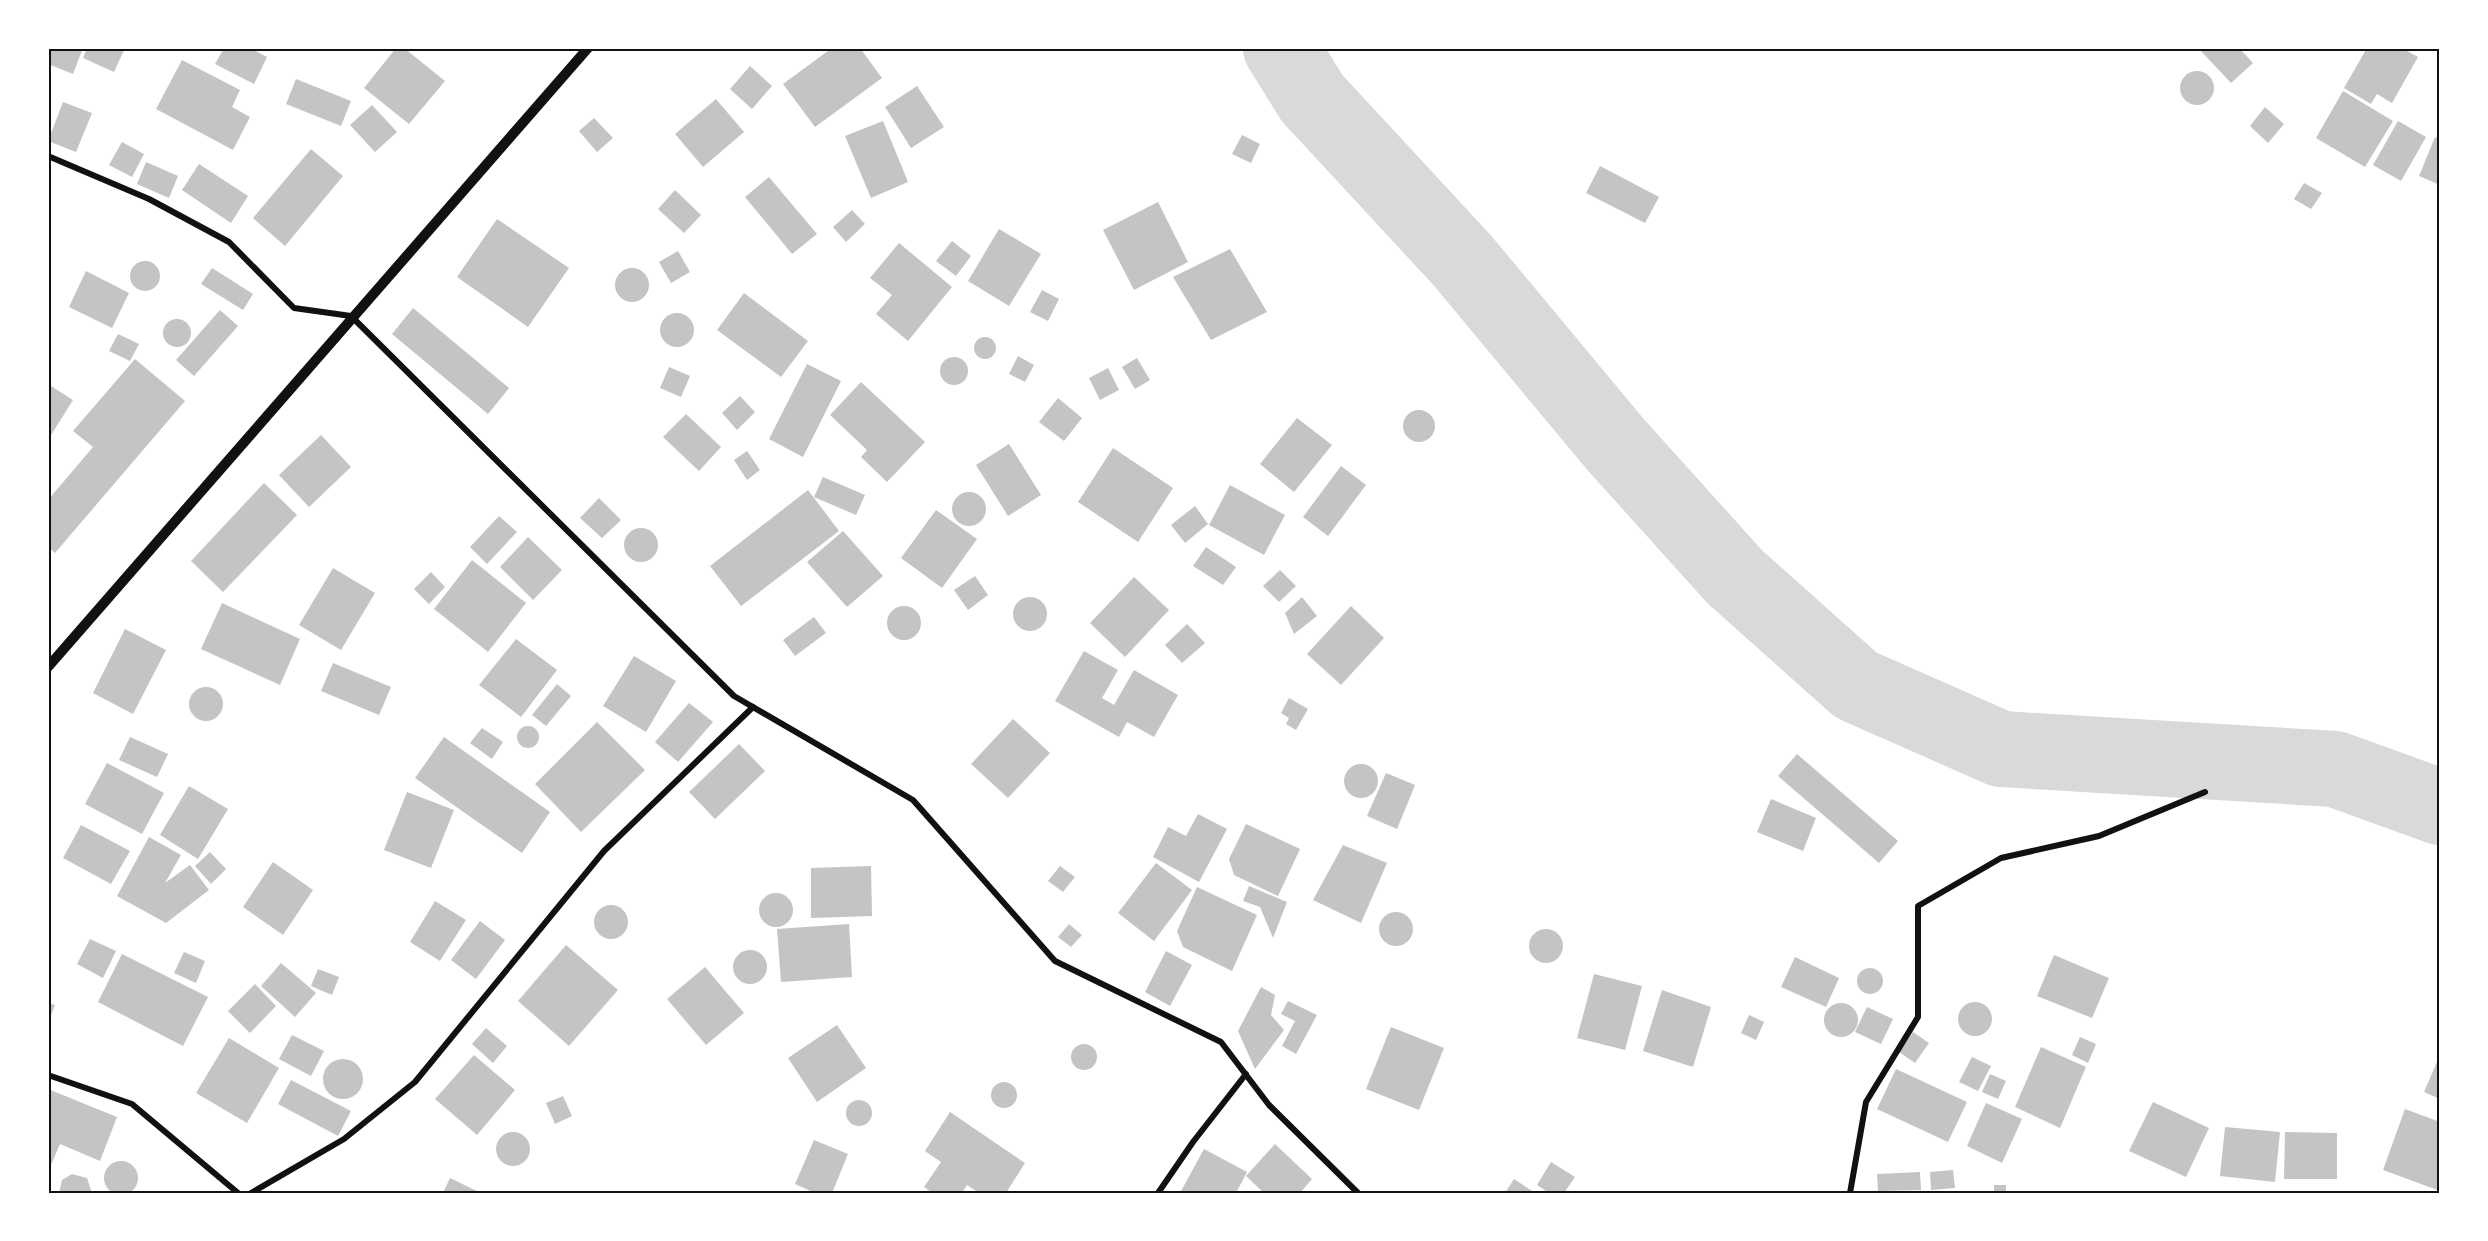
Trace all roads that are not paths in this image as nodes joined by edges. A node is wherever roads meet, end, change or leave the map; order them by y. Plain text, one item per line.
1 (588, 48) edge
2 (48, 156) edge
3 (351, 316) junction
4 (48, 667) edge
5 (753, 707) junction
6 (2205, 792) dead end
7 (1245, 1074) junction
8 (48, 1075) edge
9 (238, 1193) edge
10 (251, 1193) edge
11 (1158, 1193) edge
12 (1358, 1193) edge
13 (1850, 1193) edge

1 - 3 street
2 - 3 street
3 - 4 street
3 - 5 street
5 - 7 street
5 - 10 street
6 - 13 street
7 - 11 street
7 - 12 street
8 - 9 street

